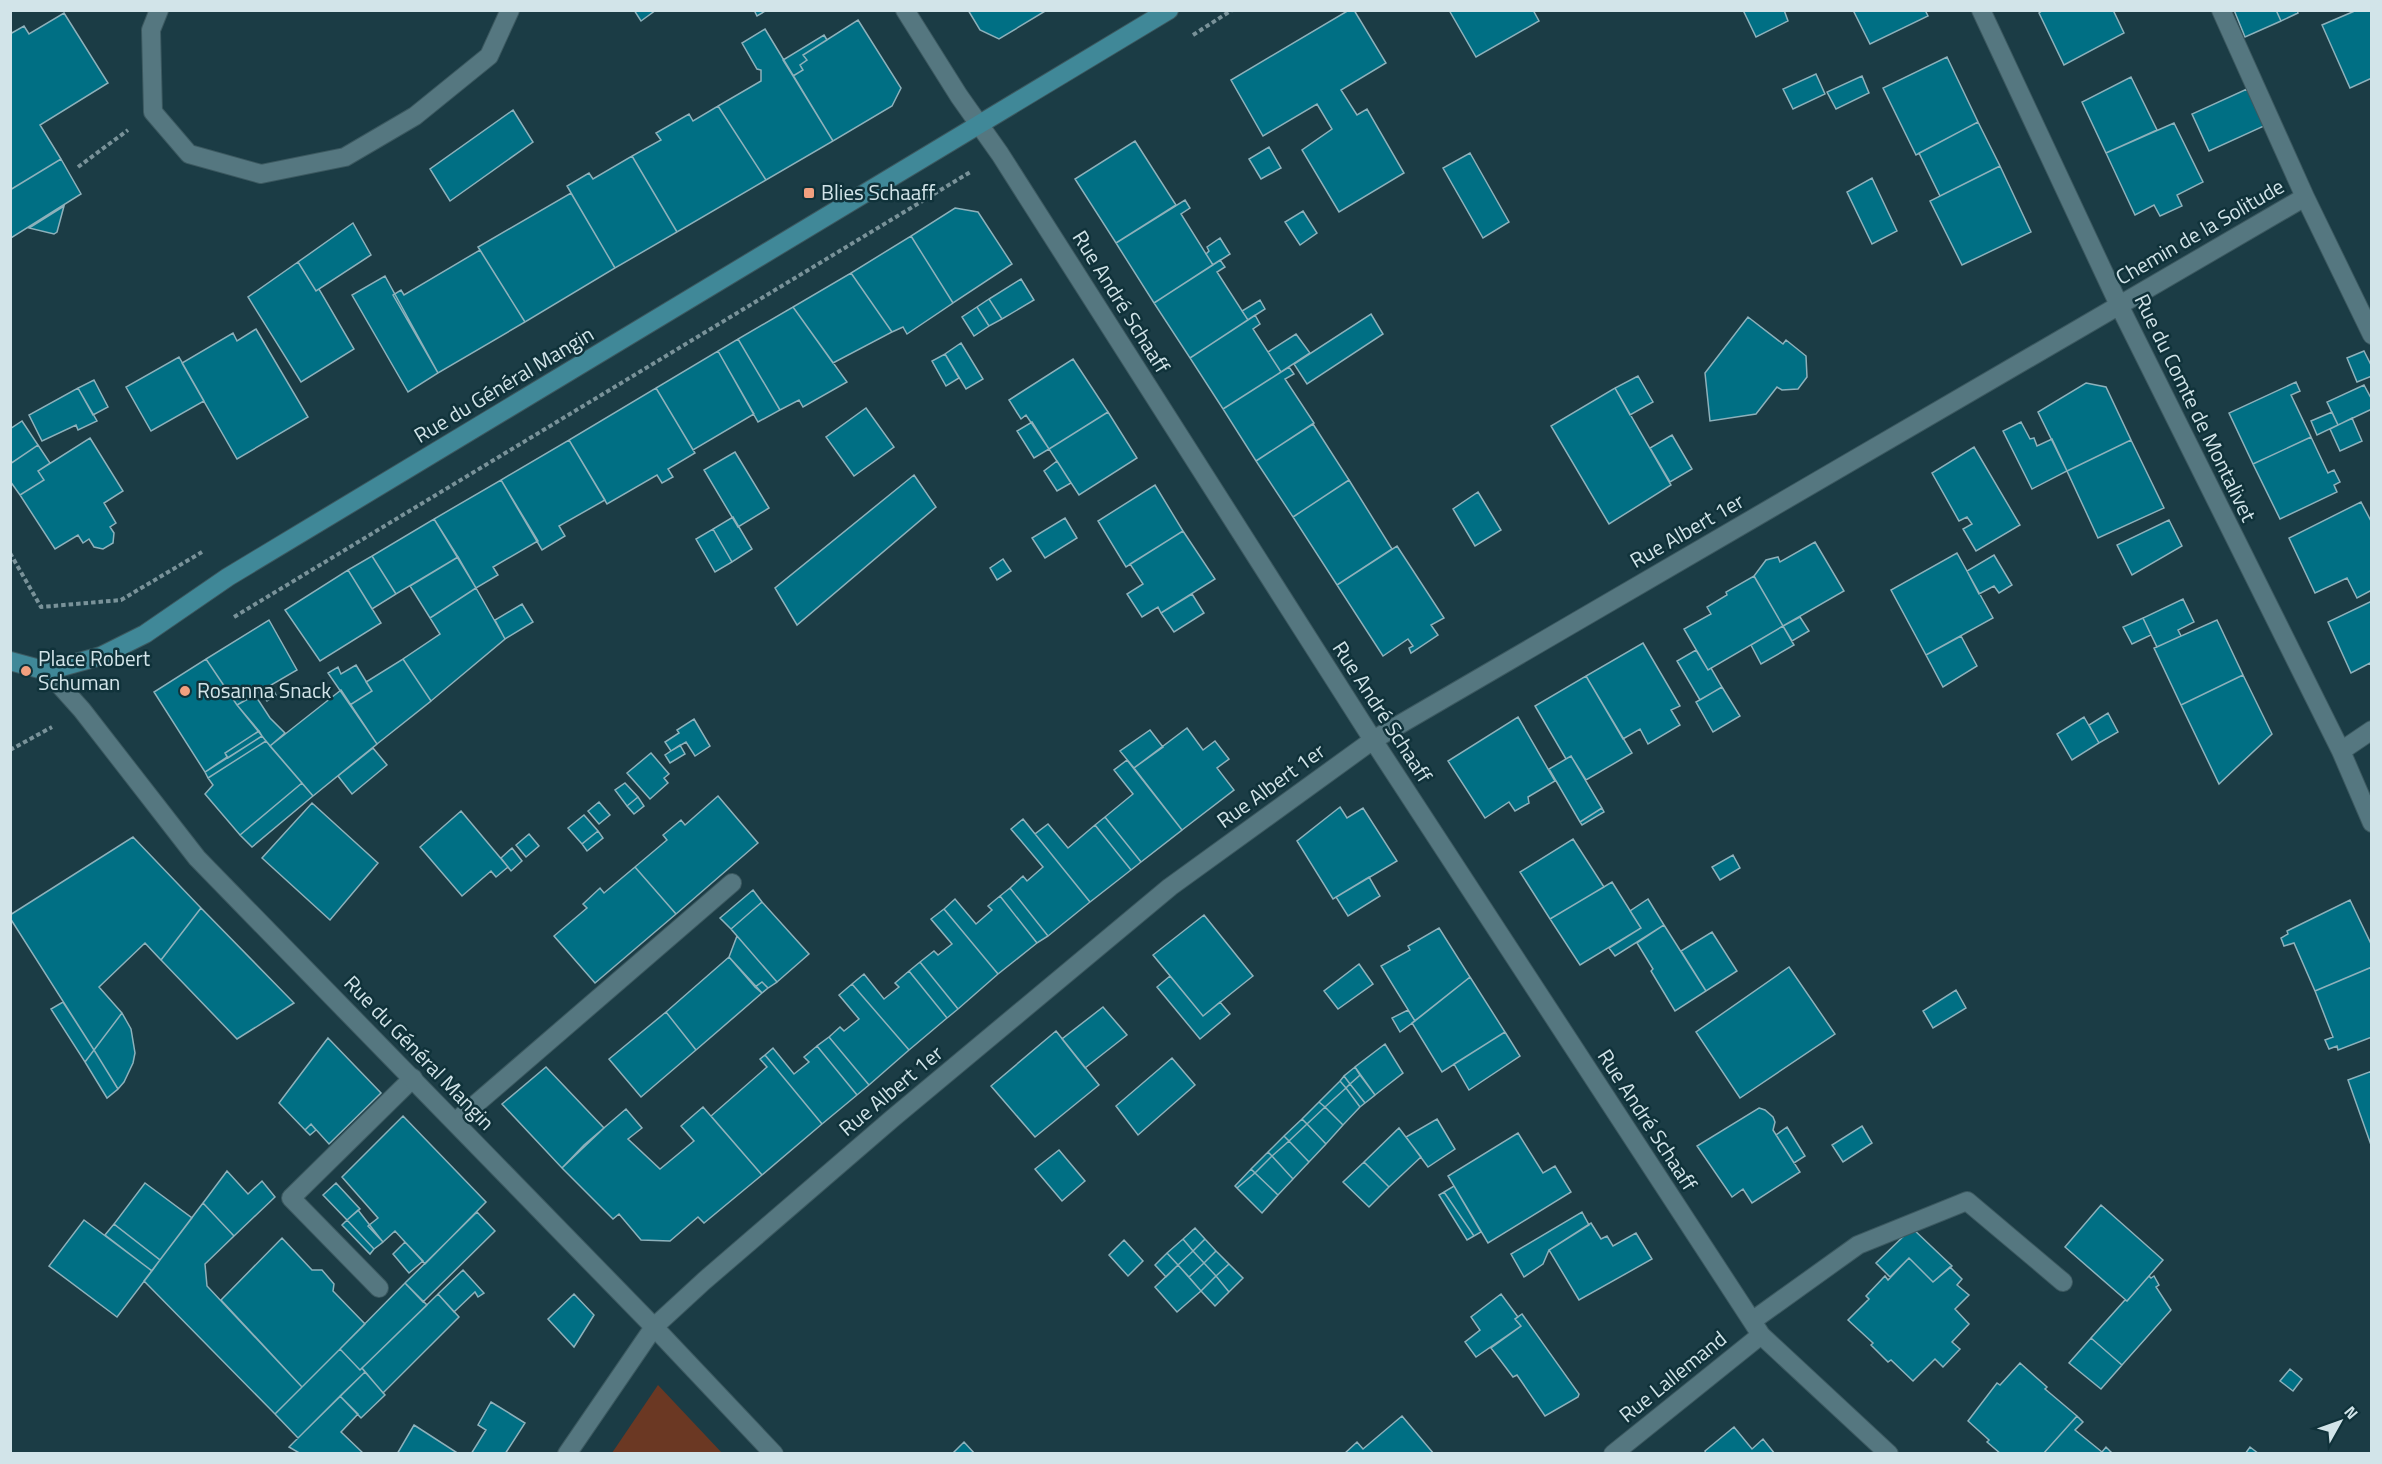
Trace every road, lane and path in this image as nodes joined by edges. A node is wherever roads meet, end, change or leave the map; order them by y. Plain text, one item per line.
1 (159, 10) edge
2 (510, 10) edge
3 (905, 10) edge
4 (1169, 10) edge
5 (1232, 10) edge
6 (1981, 10) edge
7 (2222, 10) edge
8 (1192, 35) dead end
9 (153, 112) junction
10 (979, 125) junction
11 (1000, 154) junction
12 (78, 167) dead end
13 (2305, 197) junction
14 (2119, 305) junction
15 (2372, 335) edge
16 (10, 553) edge
17 (121, 600) dead end
18 (230, 619) dead end
19 (10, 661) edge
20 (47, 671) junction
21 (2372, 730) edge
22 (1373, 740) junction
23 (2340, 751) junction
24 (2372, 823) edge
25 (732, 883) dead end
26 (413, 1078) junction
27 (455, 1122) junction
28 (2063, 1282) dead end
29 (379, 1288) dead end
30 (654, 1327) junction
31 (1756, 1328) junction
32 (567, 1454) edge
33 (774, 1454) edge
34 (1613, 1454) edge
35 (1889, 1454) edge

1 - 9 street
2 - 9 street
3 - 10 street, Rue André Schaaff
4 - 10 main road, Rue du Général Mangin
5 - 8 path
6 - 14 street, Rue du Comte de Montalivet
7 - 13 street, Chemin de la Solitude
9 - 12 path
10 - 11 street, Rue André Schaaff
10 - 20 main road, Rue du Général Mangin
11 - 18 path
11 - 22 street, Rue André Schaaff
13 - 14 street, Chemin de la Solitude
13 - 15 street, Chemin de la Solitude
14 - 22 street, Rue Albert 1er
14 - 23 street, Rue du Comte de Montalivet
16 - 17 path
19 - 20 main road
20 - 26 street, Rue du Général Mangin
21 - 23 street
22 - 30 street, Rue Albert 1er
22 - 31 street, Rue André Schaaff
23 - 24 street, Rue du Comte de Montalivet
25 - 27 street
26 - 27 street, Rue du Général Mangin
26 - 29 street
27 - 30 street, Rue du Général Mangin
28 - 31 street
30 - 32 street, Rue Albert 1er
30 - 33 street, Rue du Général Mangin
31 - 34 street, Rue Lallemand
31 - 35 street, Rue André Schaaff

